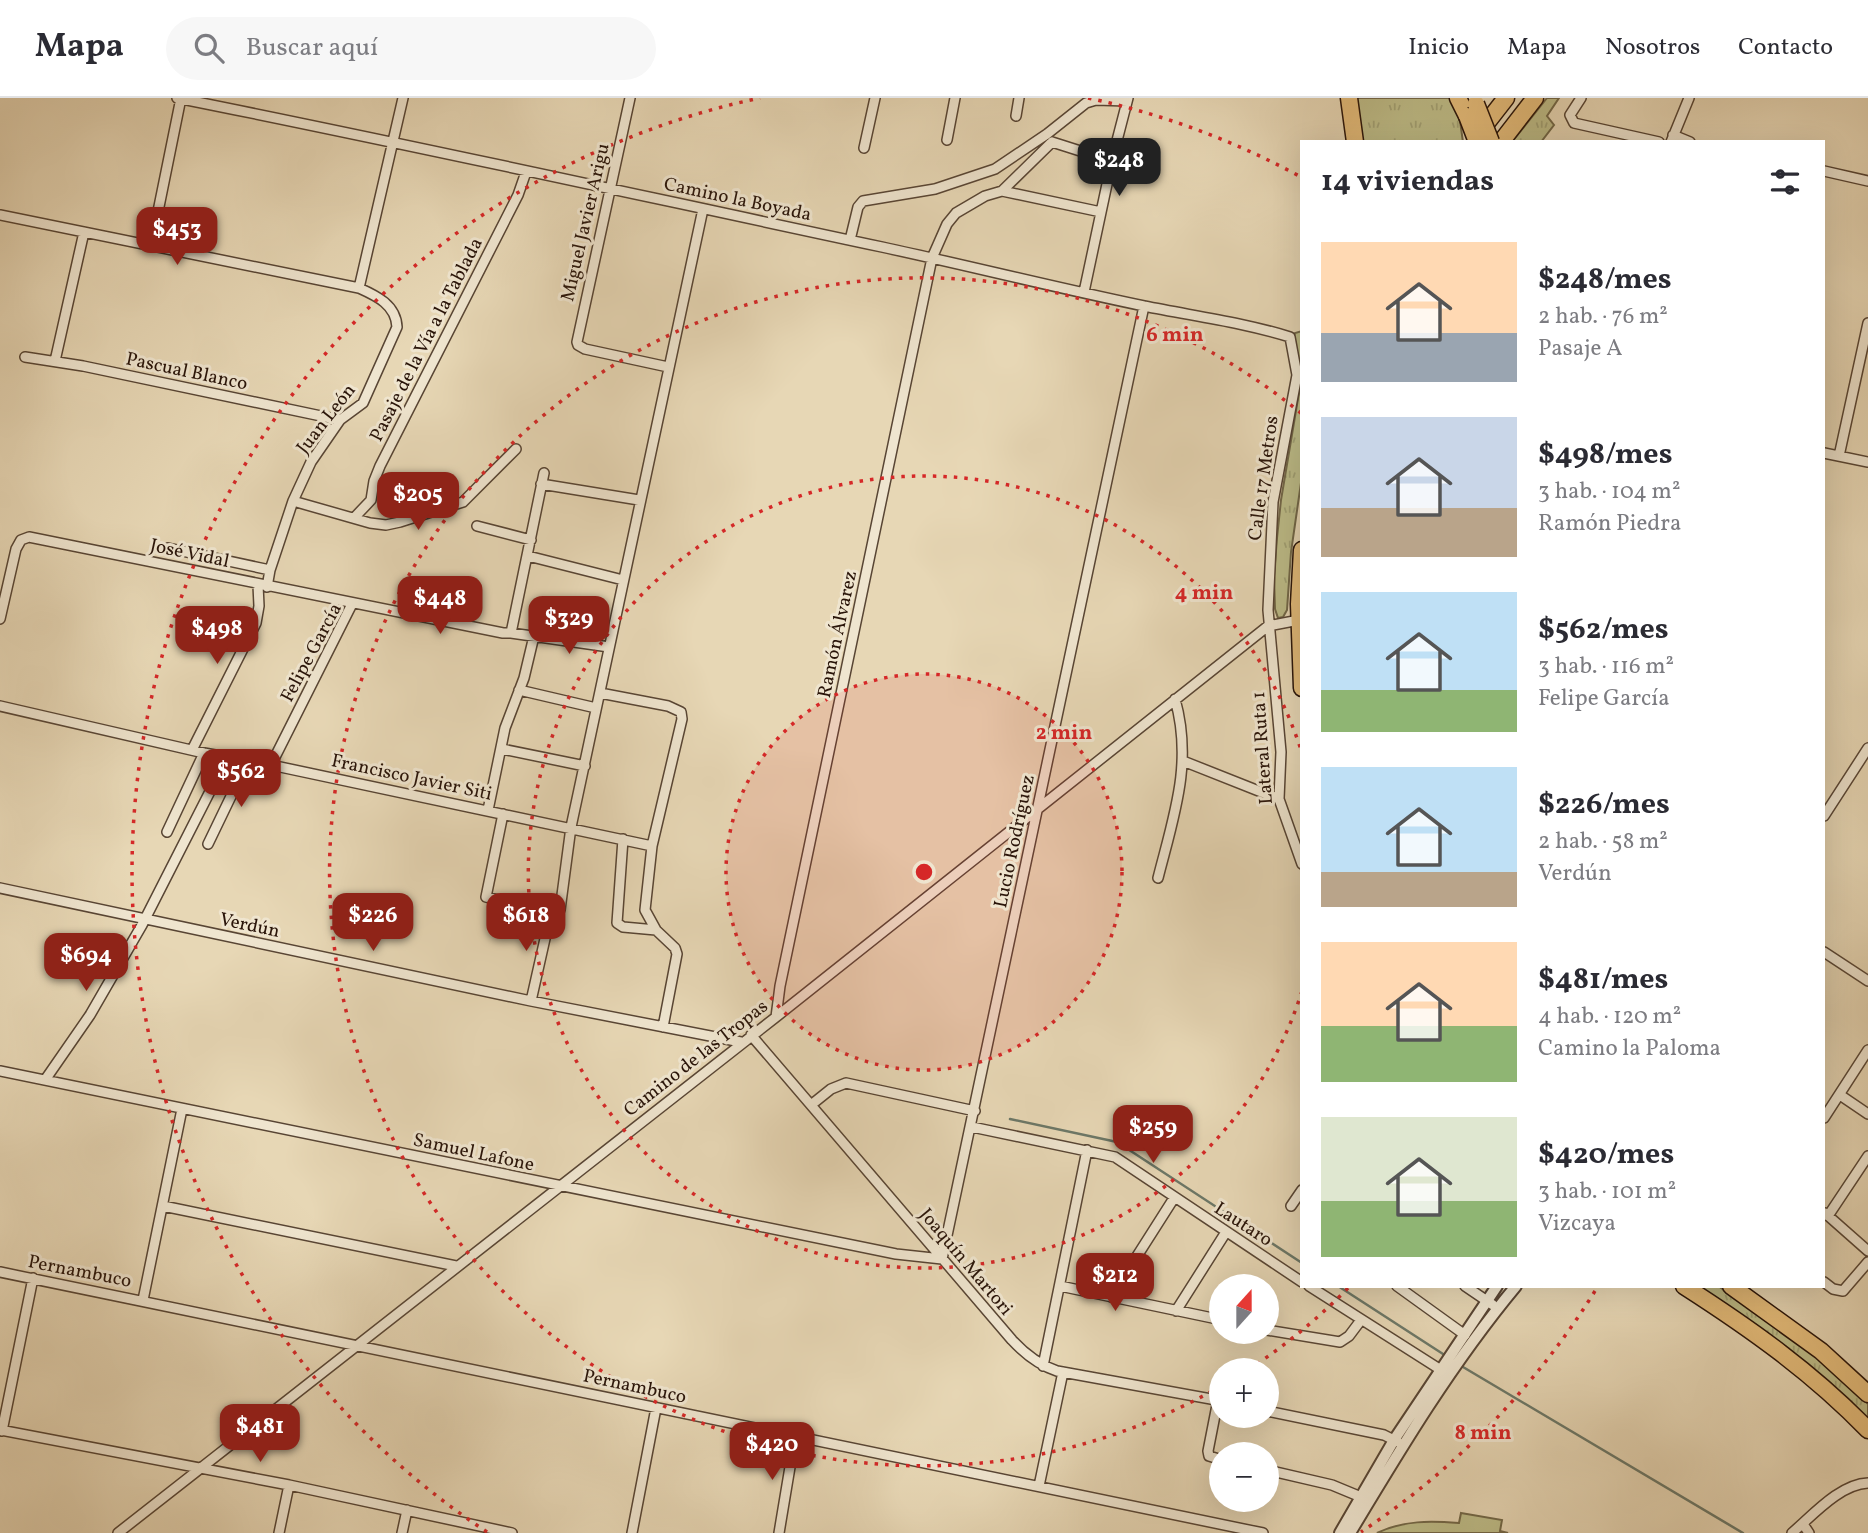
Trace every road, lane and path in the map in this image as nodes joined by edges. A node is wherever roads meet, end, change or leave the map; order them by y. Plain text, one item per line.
1 (180, 98) edge
2 (403, 98) edge
3 (630, 98) edge
4 (875, 98) edge
5 (955, 98) edge
6 (1019, 98) edge
7 (1349, 98) edge
8 (1458, 98) edge
9 (1506, 98) edge
10 (1535, 98) edge
11 (1581, 98) edge
12 (1689, 98) edge
13 (1128, 100) edge
14 (1472, 106) edge
15 (1016, 116) dead end
16 (1050, 138) junction
17 (1672, 138) edge
18 (947, 140) dead end
19 (1355, 140) edge
20 (1474, 140) edge
21 (1477, 140) edge
22 (1490, 140) edge
23 (1503, 140) edge
24 (1650, 140) edge
25 (393, 142) junction
26 (864, 148) dead end
27 (1113, 156) junction
28 (1825, 171) edge
29 (526, 172) junction
30 (1868, 181) edge
31 (608, 189) junction
32 (1002, 191) junction
33 (703, 209) junction
34 (1101, 212) junction
35 (0, 215) edge
36 (84, 232) junction
37 (850, 240) junction
38 (151, 246) junction
39 (932, 258) junction
40 (359, 289) junction
41 (1084, 292) junction
42 (1144, 306) junction
43 (1868, 323) edge
44 (1290, 337) joint
45 (25, 357) dead end
46 (55, 361) junction
47 (668, 367) junction
48 (340, 420) junction
49 (516, 449) dead end
50 (1825, 453) edge
51 (1839, 456) junction
52 (1868, 462) edge
53 (544, 473) dead end
54 (541, 484) junction
55 (639, 500) junction
56 (293, 501) junction
57 (354, 518) junction
58 (477, 526) dead end
59 (531, 541) junction
60 (168, 548) dead end
61 (528, 556) junction
62 (270, 570) junction
63 (623, 580) junction
64 (263, 586) junction
65 (1300, 597) edge
66 (352, 604) junction
67 (0, 619) edge
68 (1299, 620) junction
69 (1268, 626) junction
70 (511, 633) junction
71 (534, 636) junction
72 (1300, 643) edge
73 (609, 647) junction
74 (519, 690) junction
75 (600, 693) junction
76 (1175, 699) junction
77 (0, 706) edge
78 (596, 708) junction
79 (1868, 748) edge
80 (502, 749) junction
81 (192, 750) junction
82 (204, 753) junction
83 (227, 758) junction
84 (248, 761) junction
85 (1183, 761) junction
86 (271, 765) junction
87 (585, 766) junction
88 (1279, 799) junction
89 (1038, 806) junction
90 (488, 810) junction
91 (503, 814) junction
92 (1825, 814) edge
93 (571, 827) junction
94 (167, 832) dead end
95 (622, 839) junction
96 (208, 844) dead end
97 (652, 846) junction
98 (1300, 858) edge
99 (1158, 878) dead end
100 (0, 888) edge
101 (555, 911) junction
102 (146, 918) junction
103 (656, 930) junction
104 (1825, 953) edge
105 (1868, 981) edge
106 (531, 1001) junction
107 (776, 1017) junction
108 (663, 1027) junction
109 (751, 1035) junction
110 (741, 1042) junction
111 (1868, 1050) edge
112 (0, 1071) edge
113 (45, 1080) junction
114 (1840, 1094) junction
115 (811, 1105) junction
116 (182, 1109) junction
117 (975, 1111) junction
118 (1867, 1113) edge
119 (1825, 1116) edge
120 (972, 1127) junction
121 (1087, 1150) junction
122 (1868, 1156) edge
123 (558, 1186) junction
124 (1300, 1193) edge
125 (1174, 1198) junction
126 (163, 1206) junction
127 (1291, 1206) dead end
128 (1826, 1214) edge
129 (1226, 1232) junction
130 (1868, 1251) edge
131 (942, 1259) junction
132 (1868, 1262) edge
133 (456, 1266) junction
134 (0, 1272) edge
135 (33, 1278) junction
136 (1300, 1281) edge
137 (1825, 1283) edge
138 (1060, 1286) junction
139 (1312, 1288) edge
140 (1400, 1288) edge
141 (1468, 1288) edge
142 (1497, 1288) edge
143 (1514, 1288) edge
144 (1687, 1288) edge
145 (1734, 1288) edge
146 (1111, 1297) junction
147 (143, 1300) junction
148 (1493, 1305) junction
149 (1176, 1311) junction
150 (1209, 1318) edge
151 (1361, 1320) junction
152 (1279, 1332) edge
153 (1465, 1335) junction
154 (357, 1345) junction
155 (1043, 1366) junction
156 (1441, 1370) junction
157 (1063, 1372) junction
158 (1868, 1394) edge
159 (1209, 1399) edge
160 (656, 1408) junction
161 (1279, 1413) edge
162 (1868, 1430) edge
163 (1, 1431) edge
164 (795, 1437) junction
165 (1398, 1442) junction
166 (198, 1468) junction
167 (1279, 1473) edge
168 (1867, 1483) edge
169 (289, 1485) junction
170 (1039, 1486) junction
171 (1367, 1497) junction
172 (407, 1510) junction
173 (457, 1521) junction
174 (1803, 1524) junction
175 (118, 1533) edge
176 (279, 1533) edge
177 (402, 1533) edge
178 (454, 1533) edge
179 (512, 1533) edge
180 (632, 1533) edge
181 (779, 1533) edge
182 (1263, 1533) edge
183 (1340, 1533) edge
184 (1350, 1533) edge
185 (1792, 1533) edge
186 (1809, 1533) edge

1 - 25 street, Camino la Boyada
1 - 38 street
2 - 25 street
3 - 31 street, Miguel Javier Arigu
4 - 26 street
5 - 18 street
6 - 15 street
7 - 19 highway
8 - 14 highway
9 - 20 highway
10 - 23 highway
11 - 24 street
12 - 17 street
13 - 16 street
13 - 27 street
14 - 21 highway, bridge
14 - 22 highway, bridge
16 - 27 street
16 - 32 street
16 - 37 street
25 - 29 street, Camino la Boyada
25 - 40 street
27 - 34 street
28 - 30 street
29 - 31 street, Camino la Boyada
29 - 57 street, Pasaje de la Vía a la Tablada
31 - 33 street, Camino la Boyada
31 - 47 street, Miguel Javier Arigu
32 - 34 street
32 - 39 street, Ramón Álvarez
33 - 37 street, Camino la Boyada
33 - 47 street
34 - 41 street
35 - 36 street, Juan León
36 - 38 street, Juan León
36 - 46 street
37 - 39 street, Camino la Boyada
38 - 40 street, Juan León
39 - 41 street, Camino la Boyada
39 - 107 street, Ramón Álvarez
40 - 48 street, Juan León
41 - 42 street, Camino la Boyada
42 - 44 street, Camino la Boyada
42 - 89 street, Lucio Rodríguez
43 - 51 street
44 - 69 street, Calle 17 Metros
45 - 46 street, Pascual Blanco
46 - 48 street, Pascual Blanco
47 - 55 street
48 - 56 street, Juan León
49 - 57 street
50 - 51 street
51 - 52 street
53 - 54 street
54 - 55 street
54 - 59 street
55 - 63 street
56 - 57 street
56 - 62 street, Juan León
58 - 59 street
59 - 61 street
60 - 62 street, José Vidal
61 - 63 street
61 - 70 street
62 - 64 street, Juan León
63 - 73 street
64 - 66 street, José Vidal
64 - 67 street, José Vidal
64 - 81 street, Juan León
65 - 68 highway
66 - 70 street, Felipe García
66 - 86 street, Felipe García
68 - 69 street, Camino de las Tropas
68 - 72 highway
69 - 76 street, Camino de las Tropas
69 - 88 street, Lateral Ruta 1
70 - 71 street, Felipe García
71 - 73 street, Felipe García
71 - 74 street
73 - 75 street
74 - 78 street
74 - 80 street
75 - 78 street
75 - 97 street
76 - 85 street
76 - 89 street, Camino de las Tropas
77 - 81 street, Francisco Javier Siti
78 - 87 street
79 - 92 street
80 - 87 street
80 - 90 street
81 - 82 street, Francisco Javier Siti
82 - 83 street, Francisco Javier Siti
82 - 94 street
83 - 84 street, Francisco Javier Siti
83 - 102 street
84 - 86 street, Francisco Javier Siti
84 - 96 street
85 - 88 street
85 - 99 street
86 - 90 street, Francisco Javier Siti
87 - 93 street
88 - 98 street, Lateral Ruta 1
89 - 107 street, Camino de las Tropas
89 - 117 street, Lucio Rodríguez
90 - 91 street, Francisco Javier Siti
91 - 93 street, Francisco Javier Siti
91 - 101 street
93 - 95 street, Francisco Javier Siti
93 - 101 street
95 - 97 street, Francisco Javier Siti
95 - 103 street
97 - 103 street
100 - 102 street, Verdún
101 - 106 street
102 - 106 street, Verdún
102 - 113 street
103 - 108 street
104 - 105 street
106 - 108 street, Verdún
107 - 109 street, Camino de las Tropas
108 - 110 street, Verdún
109 - 110 street, Camino de las Tropas
109 - 115 street, Joaquín Martori
110 - 123 street, Camino de las Tropas
111 - 114 street
112 - 113 street, Samuel Lafone
113 - 116 street, Samuel Lafone
114 - 118 street
114 - 119 street
115 - 117 street
115 - 131 street, Joaquín Martori
116 - 123 street, Samuel Lafone
116 - 126 street
117 - 120 street, Lucio Rodríguez
120 - 121 street, Lautaro
120 - 131 street, Lucio Rodríguez
121 - 125 street, Lautaro
121 - 138 street
122 - 128 street
123 - 131 street, Samuel Lafone
123 - 133 street, Camino de las Tropas
124 - 127 street
125 - 129 street, Lautaro
125 - 146 street
126 - 133 street
126 - 147 street
128 - 130 street
129 - 136 street, Lautaro
129 - 149 street
131 - 155 street, Joaquín Martori
132 - 137 street
133 - 154 street, Camino de las Tropas
134 - 135 street, Pernambuco
135 - 147 street, Pernambuco
135 - 163 street
138 - 146 street
138 - 155 street
139 - 151 street
140 - 153 street
141 - 148 street
142 - 148 street
143 - 148 street
144 - 162 highway
145 - 158 highway
146 - 149 street
147 - 154 street, Pernambuco
148 - 153 street
148 - 165 street
149 - 150 street
151 - 152 street
151 - 156 street
153 - 156 street
154 - 160 street, Pernambuco
154 - 166 street, Camino de las Tropas
155 - 157 street, Joaquín Martori
156 - 165 street
157 - 159 street, Joaquín Martori
157 - 170 street
160 - 164 street, Pernambuco
160 - 180 street
161 - 165 street
163 - 166 street
164 - 170 street, Pernambuco
164 - 181 street
165 - 171 street
166 - 169 street
166 - 175 street, Camino de las Tropas
167 - 171 street
168 - 174 street
169 - 172 street
169 - 176 street
170 - 182 street, Pernambuco
171 - 183 street
171 - 184 street
172 - 173 street
172 - 177 street
173 - 178 street
173 - 179 street
174 - 185 street
174 - 186 street

